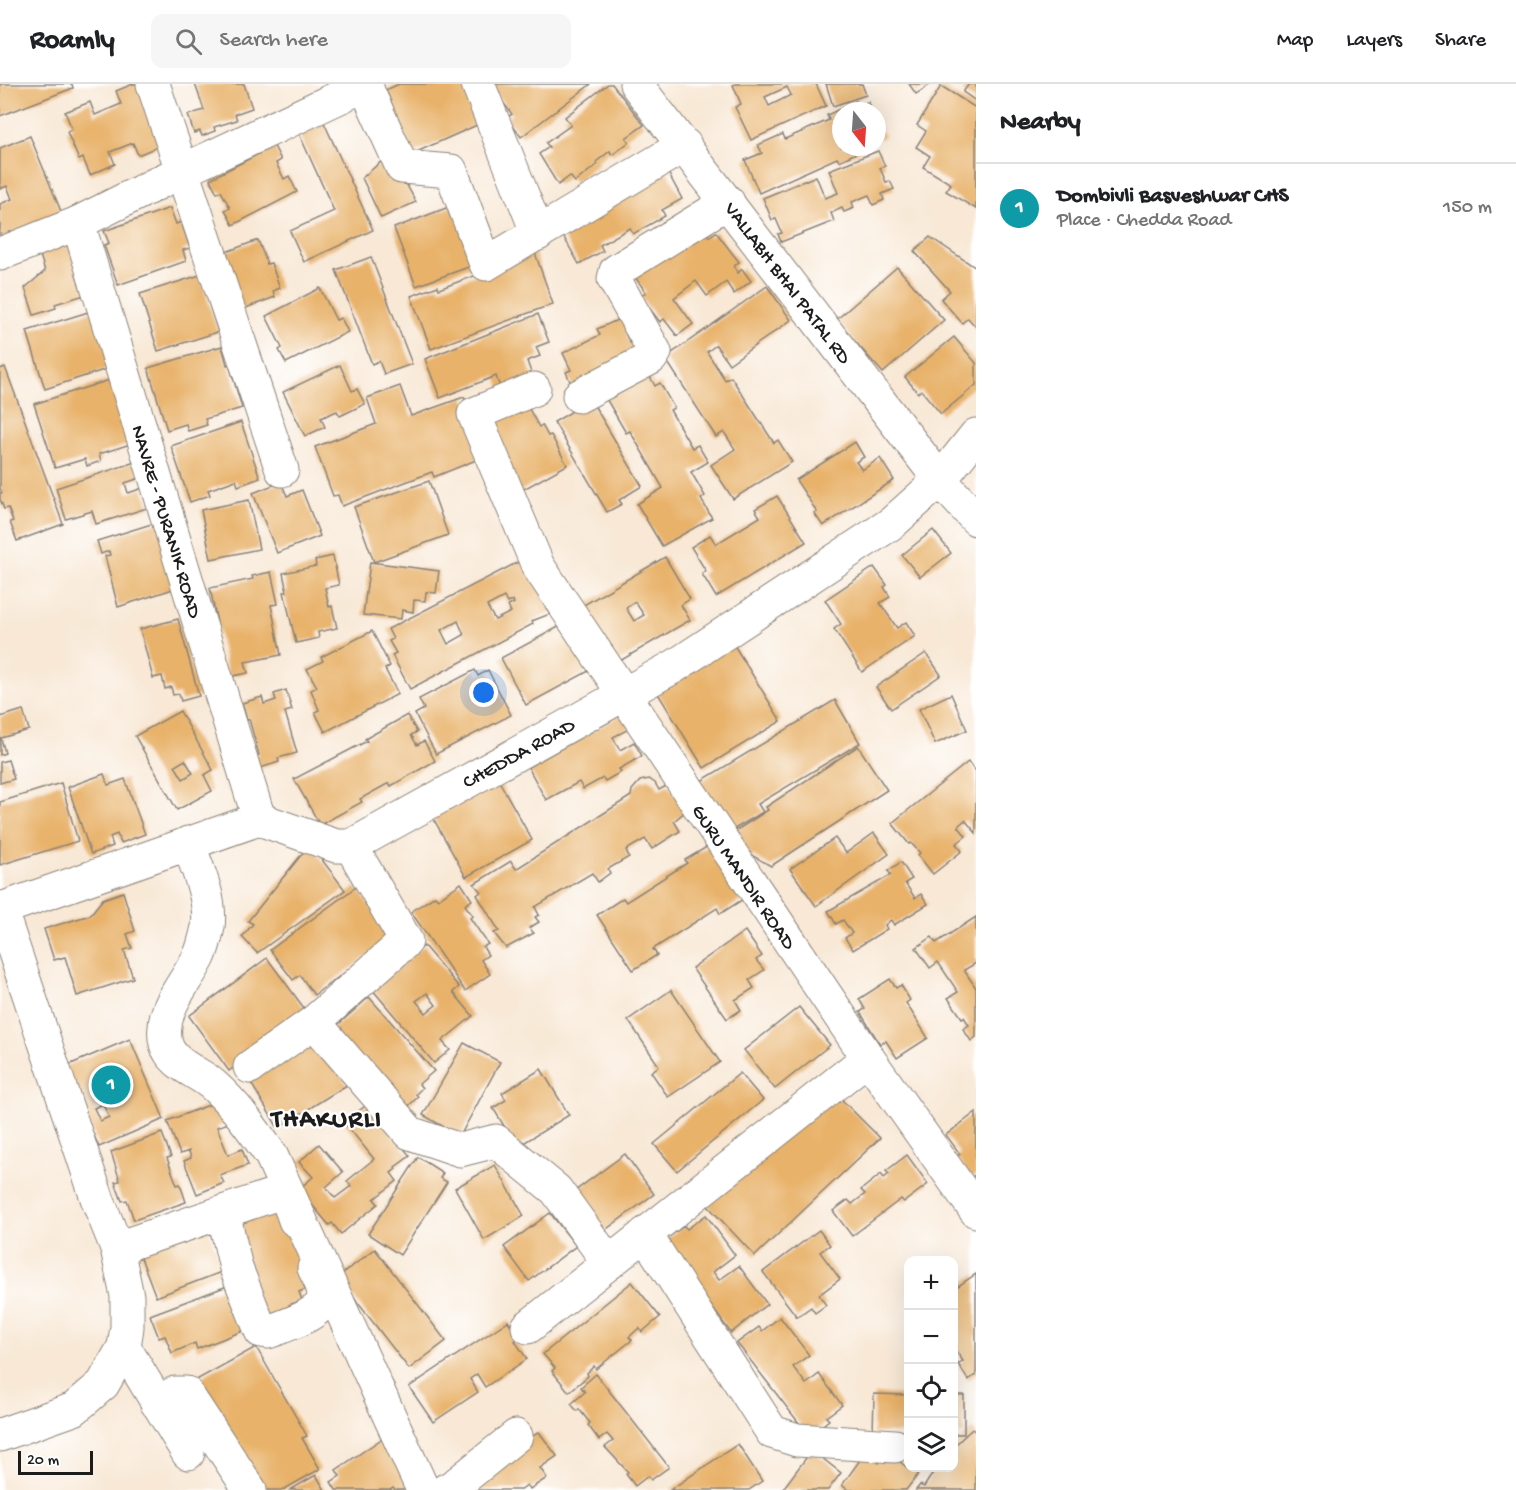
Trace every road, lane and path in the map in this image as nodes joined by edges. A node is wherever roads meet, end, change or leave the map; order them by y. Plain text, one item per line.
1 (153, 84) edge
2 (478, 84) edge
3 (636, 84) edge
4 (366, 85) edge
5 (685, 145) junction
6 (182, 171) junction
7 (728, 202) junction
8 (78, 223) junction
9 (538, 234) junction
10 (0, 254) edge
11 (534, 389) dead end
12 (579, 396) dead end
13 (976, 435) edge
14 (282, 470) dead end
15 (940, 480) junction
16 (976, 519) edge
17 (622, 694) junction
18 (259, 819) junction
19 (188, 843) junction
20 (351, 846) junction
21 (0, 909) edge
22 (314, 1022) junction
23 (868, 1058) junction
24 (250, 1067) dead end
25 (105, 1163) dead end
26 (107, 1197) junction
27 (191, 1206) dead end
28 (976, 1211) edge
29 (223, 1212) dead end
30 (645, 1234) junction
31 (135, 1237) junction
32 (609, 1263) junction
33 (528, 1327) dead end
34 (124, 1347) junction
35 (157, 1403) junction
36 (0, 1435) edge
37 (516, 1436) dead end
38 (895, 1446) dead end
39 (188, 1453) dead end
40 (445, 1489) edge
41 (250, 1490) edge

1 - 6 street
2 - 9 street
3 - 5 street, VALLABH BHAI PATAL RD
4 - 6 street
4 - 9 street
5 - 7 street, VALLABH BHAI PATAL RD
5 - 9 street
6 - 8 street
6 - 14 street
7 - 12 street
7 - 15 street, VALLABH BHAI PATAL RD
8 - 10 street
8 - 18 street, NAVRE - PURANIK ROAD
11 - 17 street, GURU MANDIR ROAD
13 - 15 street, CHEDDA ROAD
15 - 16 street, VALLABH BHAI PATAL RD
15 - 17 street, CHEDDA ROAD
17 - 20 street, CHEDDA ROAD
17 - 23 street, GURU MANDIR ROAD
18 - 19 street
18 - 20 street
19 - 21 street
19 - 40 street
20 - 22 street
21 - 26 street
22 - 24 street
22 - 32 street
23 - 28 street, GURU MANDIR ROAD
23 - 30 street
25 - 26 street
26 - 31 street
27 - 31 street
29 - 31 street
30 - 32 street
30 - 38 street
31 - 34 street
32 - 33 street
34 - 35 street
34 - 36 street
35 - 39 street
35 - 41 street
37 - 40 street

